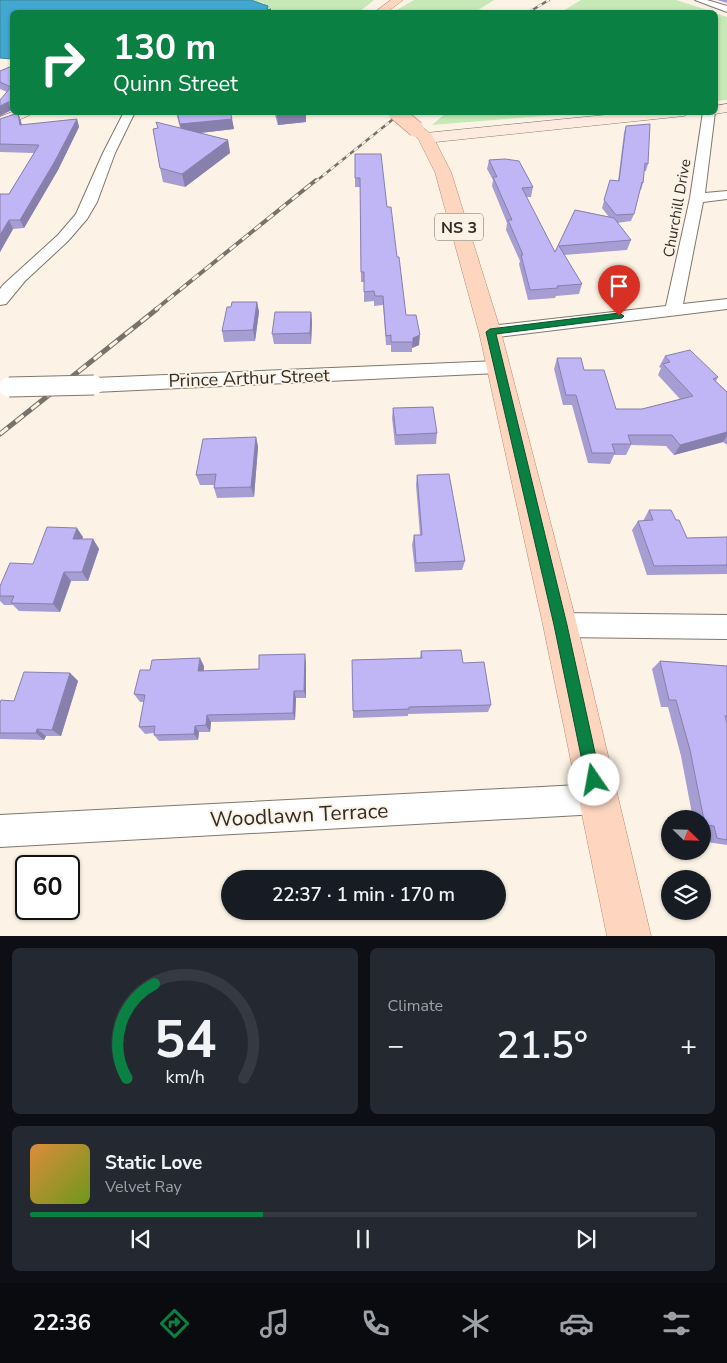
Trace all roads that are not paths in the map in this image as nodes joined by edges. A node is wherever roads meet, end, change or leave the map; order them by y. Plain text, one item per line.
1 (398, 0) edge
2 (699, 0) edge
3 (727, 9) edge
4 (383, 10) edge
5 (18, 115) edge
6 (128, 115) edge
7 (399, 115) edge
8 (648, 115) edge
9 (709, 115) edge
10 (0, 123) edge
11 (421, 134) junction
12 (727, 195) edge
13 (697, 198) junction
14 (0, 300) edge
15 (727, 304) edge
16 (674, 309) junction
17 (490, 332) junction
18 (498, 367) junction
19 (5, 387) edge
20 (560, 625) junction
21 (727, 627) edge
22 (598, 799) junction
23 (0, 831) edge
24 (629, 936) edge

1 - 4 main road
2 - 3 street
5 - 10 street
6 - 14 street
7 - 11 main road, NS 3, bridge
8 - 11 street
9 - 13 street, Churchill Drive
11 - 17 main road, NS 3
12 - 13 street
13 - 16 street, Churchill Drive
15 - 16 street
16 - 17 street
17 - 18 main road, NS 3
18 - 19 street, Prince Arthur Street, bridge
18 - 20 main road, NS 3
20 - 21 street
20 - 22 main road, NS 3
22 - 23 street, Woodlawn Terrace
22 - 24 main road, NS 3

